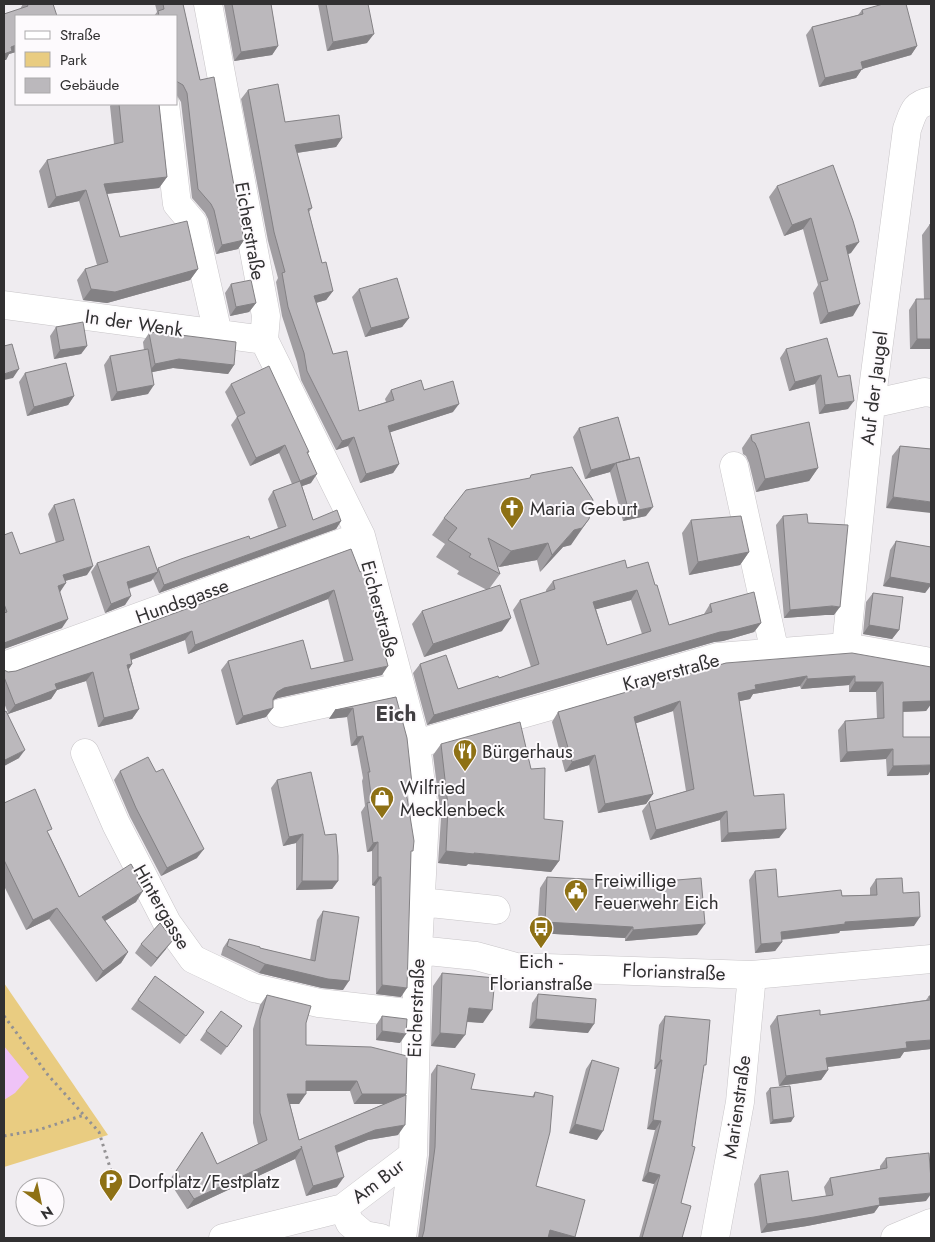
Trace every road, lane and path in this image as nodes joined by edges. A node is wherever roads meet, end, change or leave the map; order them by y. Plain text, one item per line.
1 (208, 4) edge
2 (931, 101) edge
3 (165, 105) edge
4 (4, 305) edge
5 (218, 334) junction
6 (264, 340) junction
7 (931, 393) edge
8 (871, 404) junction
9 (734, 466) dead end
10 (361, 536) junction
11 (846, 647) junction
12 (775, 653) junction
13 (931, 662) edge
14 (4, 664) edge
15 (401, 687) junction
16 (281, 713) dead end
17 (416, 744) junction
18 (85, 752) dead end
19 (421, 902) junction
20 (496, 910) dead end
21 (418, 950) junction
22 (931, 959) edge
23 (752, 975) junction
24 (416, 1014) junction
25 (4, 1016) edge
26 (84, 1115) junction
27 (4, 1136) edge
28 (413, 1155) junction
29 (112, 1174) dead end
30 (344, 1208) junction
31 (931, 1223) edge
32 (393, 1236) edge
33 (223, 1238) edge
34 (715, 1238) edge
35 (895, 1238) edge

1 - 6 street, Eicherstraße
2 - 8 street, Auf der Jaugel
3 - 5 street
4 - 5 street, In der Wenk
5 - 6 street, In der Wenk
6 - 10 street, Eicherstraße
7 - 8 street
8 - 11 street, Auf der Jaugel
9 - 12 street
10 - 14 street, Hundsgasse
10 - 15 street, Eicherstraße
11 - 12 street, Krayerstraße
11 - 13 street, Krayerstraße
12 - 17 street, Krayerstraße
15 - 16 street
15 - 17 street, Eicherstraße
17 - 19 street, Eicherstraße
18 - 24 street, Hintergasse
19 - 20 street
19 - 21 street, Eicherstraße
21 - 23 street, Florianstraße
21 - 24 street, Eicherstraße
22 - 23 street, Florianstraße
23 - 34 street, Marienstraße
24 - 28 street, Eicherstraße
25 - 26 path
26 - 27 path
26 - 29 path
28 - 30 street, Am Bur
28 - 32 street, Eicherstraße
30 - 32 street, Am Bur
30 - 33 street, Am Bur
31 - 35 street

